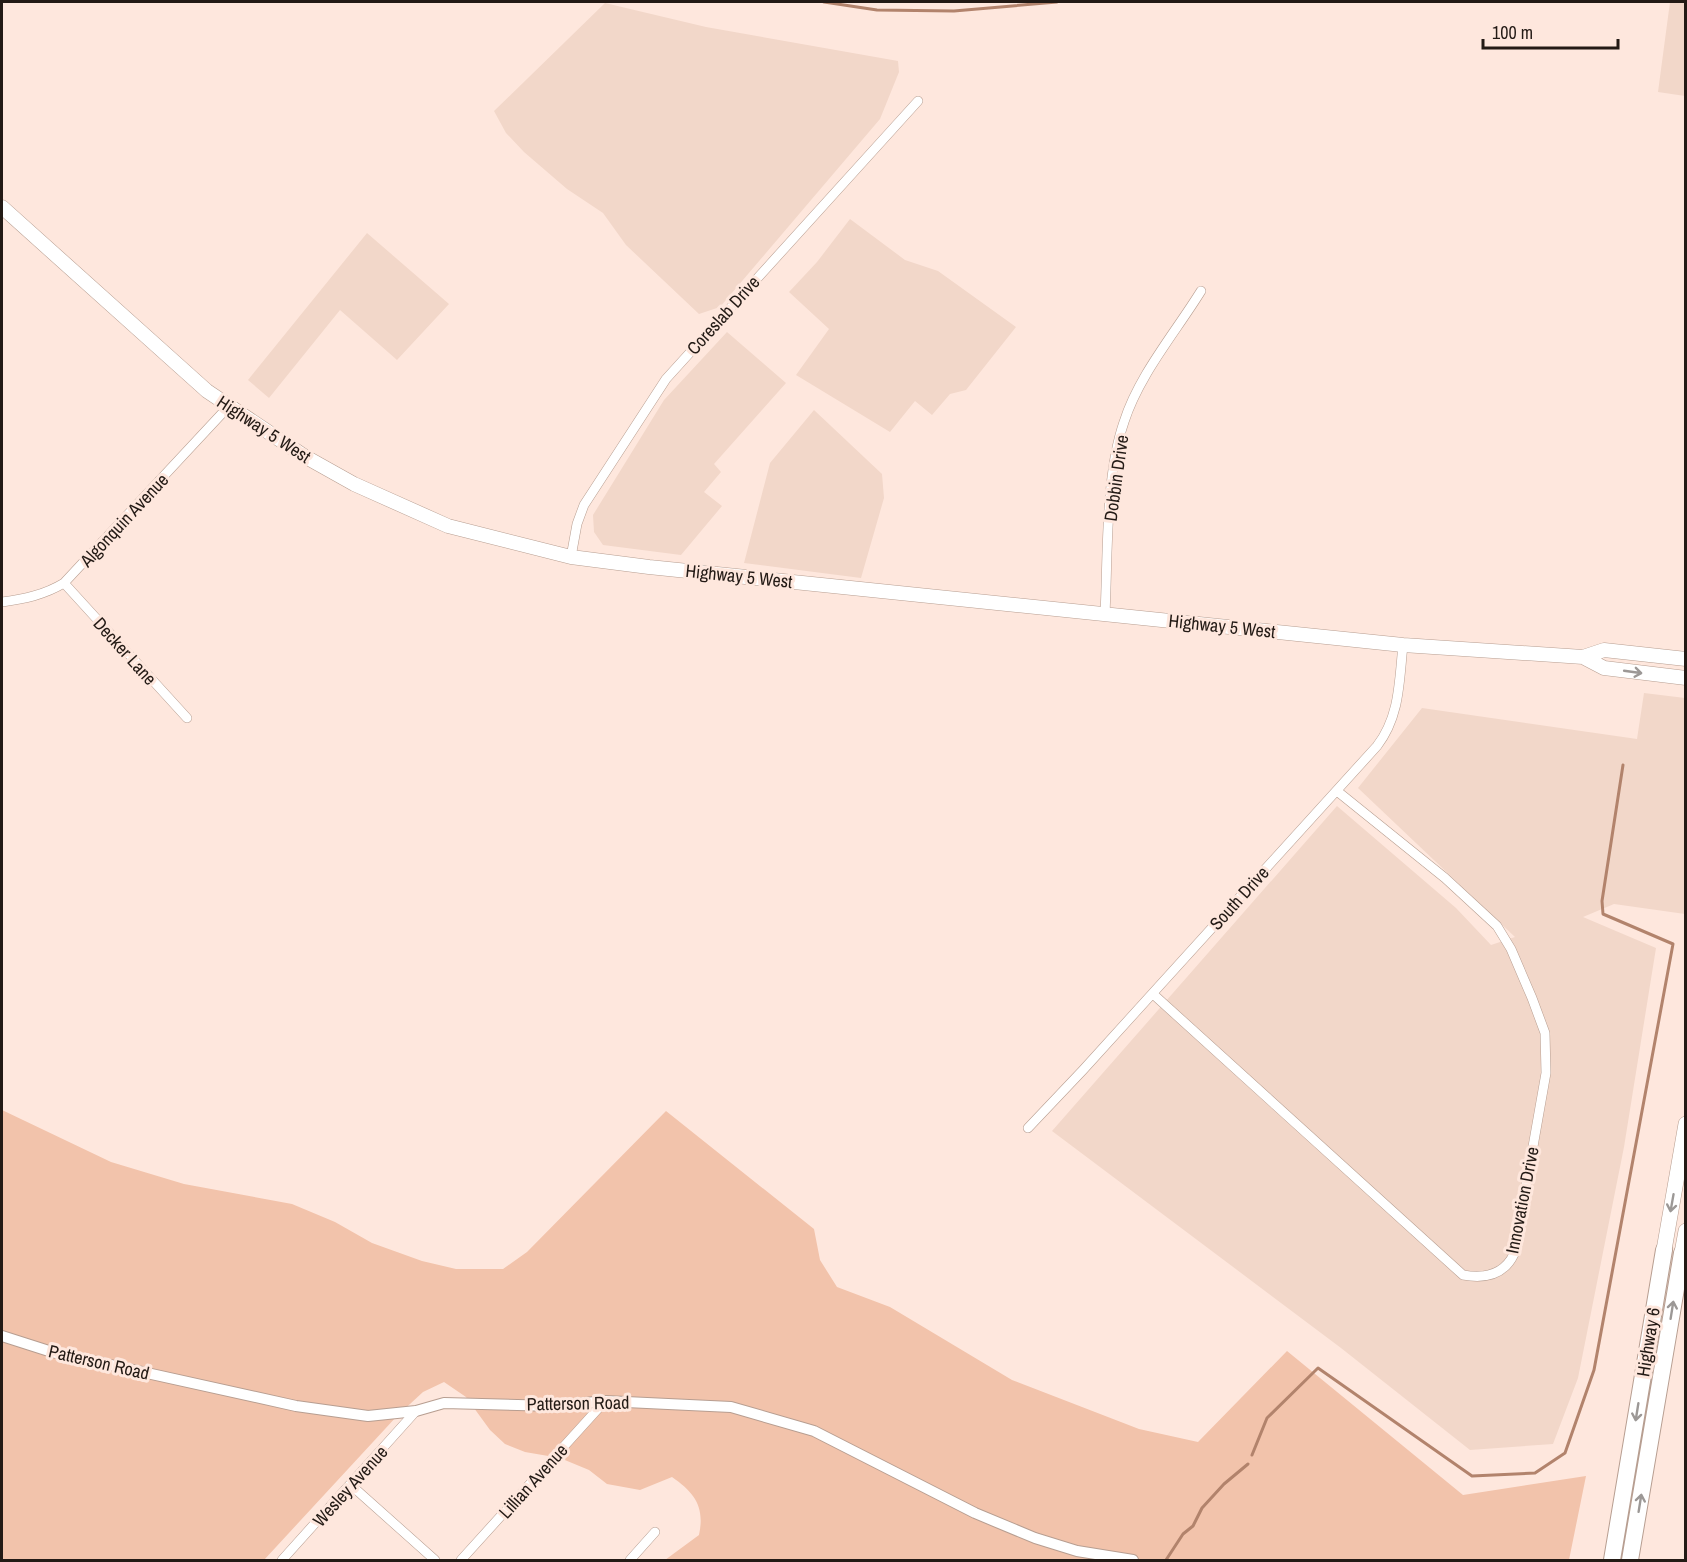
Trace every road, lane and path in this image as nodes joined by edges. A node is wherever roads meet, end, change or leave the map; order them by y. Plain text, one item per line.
1 (918, 101) dead end
2 (2, 207) edge
3 (1201, 291) dead end
4 (228, 407) junction
5 (571, 557) junction
6 (64, 583) junction
7 (2, 602) edge
8 (1105, 614) junction
9 (1403, 645) junction
10 (1583, 657) junction
11 (1686, 659) edge
12 (1686, 678) edge
13 (187, 718) dead end
14 (1337, 791) junction
15 (1153, 994) junction
16 (1686, 1124) edge
17 (1028, 1128) dead end
18 (1686, 1231) edge
19 (1664, 1250) joint
20 (1682, 1253) joint
21 (2, 1336) edge
22 (605, 1401) junction
23 (416, 1411) junction
24 (352, 1486) junction
25 (655, 1532) dead end
26 (282, 1560) edge
27 (435, 1560) edge
28 (461, 1560) edge
29 (630, 1560) edge
30 (1133, 1560) edge
31 (1612, 1560) edge
32 (1630, 1560) edge

1 - 5 street, Coreslab Drive
2 - 4 main road, Highway 5 West
3 - 8 street, Dobbin Drive
4 - 5 main road, Highway 5 West
4 - 6 street, Algonquin Avenue
5 - 8 main road, Highway 5 West
6 - 7 street, Algonquin Avenue
6 - 13 street, Decker Lane
8 - 9 main road, Highway 5 West
9 - 10 main road, Highway 5 West
9 - 14 street, South Drive
10 - 11 main road, Highway 5 West
10 -> 12 main road, Highway 5 West
14 - 15 street, South Drive
14 - 15 street, Innovation Drive
15 - 17 street, South Drive
16 -> 19 highway, Highway 6
18 - 20 highway, Highway 6
19 -> 31 highway, Highway 6
32 -> 20 highway, Highway 6
21 - 23 street, Patterson Road
22 - 23 street, Patterson Road
22 - 28 street, Lillian Avenue
22 - 30 street, Patterson Road
23 - 24 street, Wesley Avenue
24 - 26 street, Wesley Avenue
24 - 27 street
25 - 29 street

